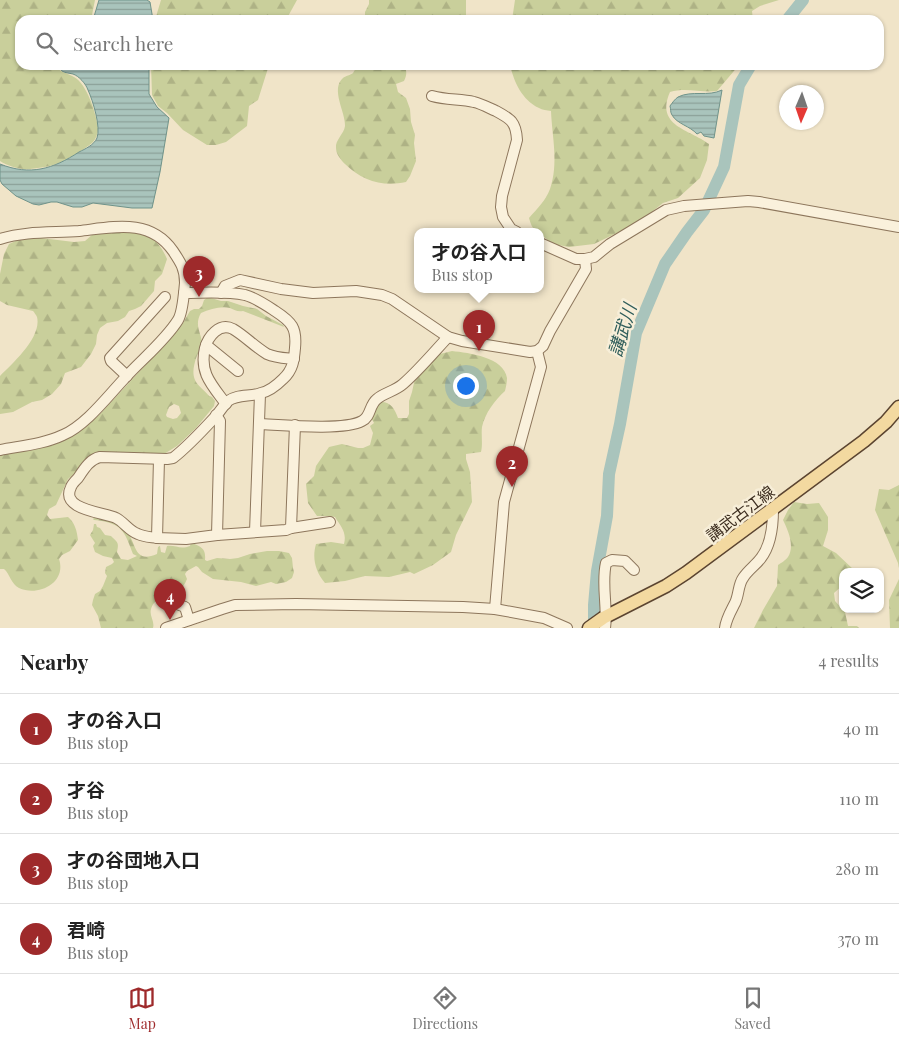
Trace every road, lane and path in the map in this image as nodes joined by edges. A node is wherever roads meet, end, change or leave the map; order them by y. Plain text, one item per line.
1 (432, 96) dead end
2 (899, 227) edge
3 (510, 228) edge
4 (0, 239) edge
5 (544, 245) edge
6 (585, 259) junction
7 (184, 292) junction
8 (220, 293) junction
9 (166, 297) dead end
10 (448, 336) junction
11 (206, 345) junction
12 (537, 351) junction
13 (294, 359) junction
14 (238, 371) dead end
15 (126, 376) junction
16 (260, 394) junction
17 (226, 404) junction
18 (899, 407) edge
19 (216, 415) junction
20 (259, 424) junction
21 (294, 425) junction
22 (0, 450) edge
23 (159, 459) junction
24 (773, 510) junction
25 (330, 522) dead end
26 (291, 528) junction
27 (255, 532) junction
28 (217, 535) junction
29 (157, 538) junction
30 (634, 570) dead end
31 (177, 604) dead end
32 (495, 610) junction
33 (189, 620) junction
34 (605, 621) edge
35 (166, 628) edge
36 (567, 628) edge
37 (589, 628) edge
38 (725, 628) edge

1 - 3 street
2 - 6 street
4 - 7 street
5 - 6 street
6 - 12 street
7 - 8 street
7 - 15 street
8 - 10 street
8 - 13 street
9 - 15 street
10 - 12 street
10 - 21 street
11 - 13 street
11 - 14 street
11 - 17 street
12 - 32 street
13 - 16 street
15 - 22 street
16 - 17 street
16 - 20 street
17 - 19 street
18 - 24 main road, 講武古江線
19 - 23 street
19 - 28 street
20 - 21 street
20 - 27 street
21 - 26 street
23 - 29 street
23 - 29 street
24 - 34 main road, 講武古江線
24 - 38 street
25 - 26 street
26 - 27 street
27 - 28 street
28 - 29 street
30 - 34 street
31 - 33 street
32 - 33 street
32 - 36 street
33 - 35 street
34 - 37 main road, 講武古江線

